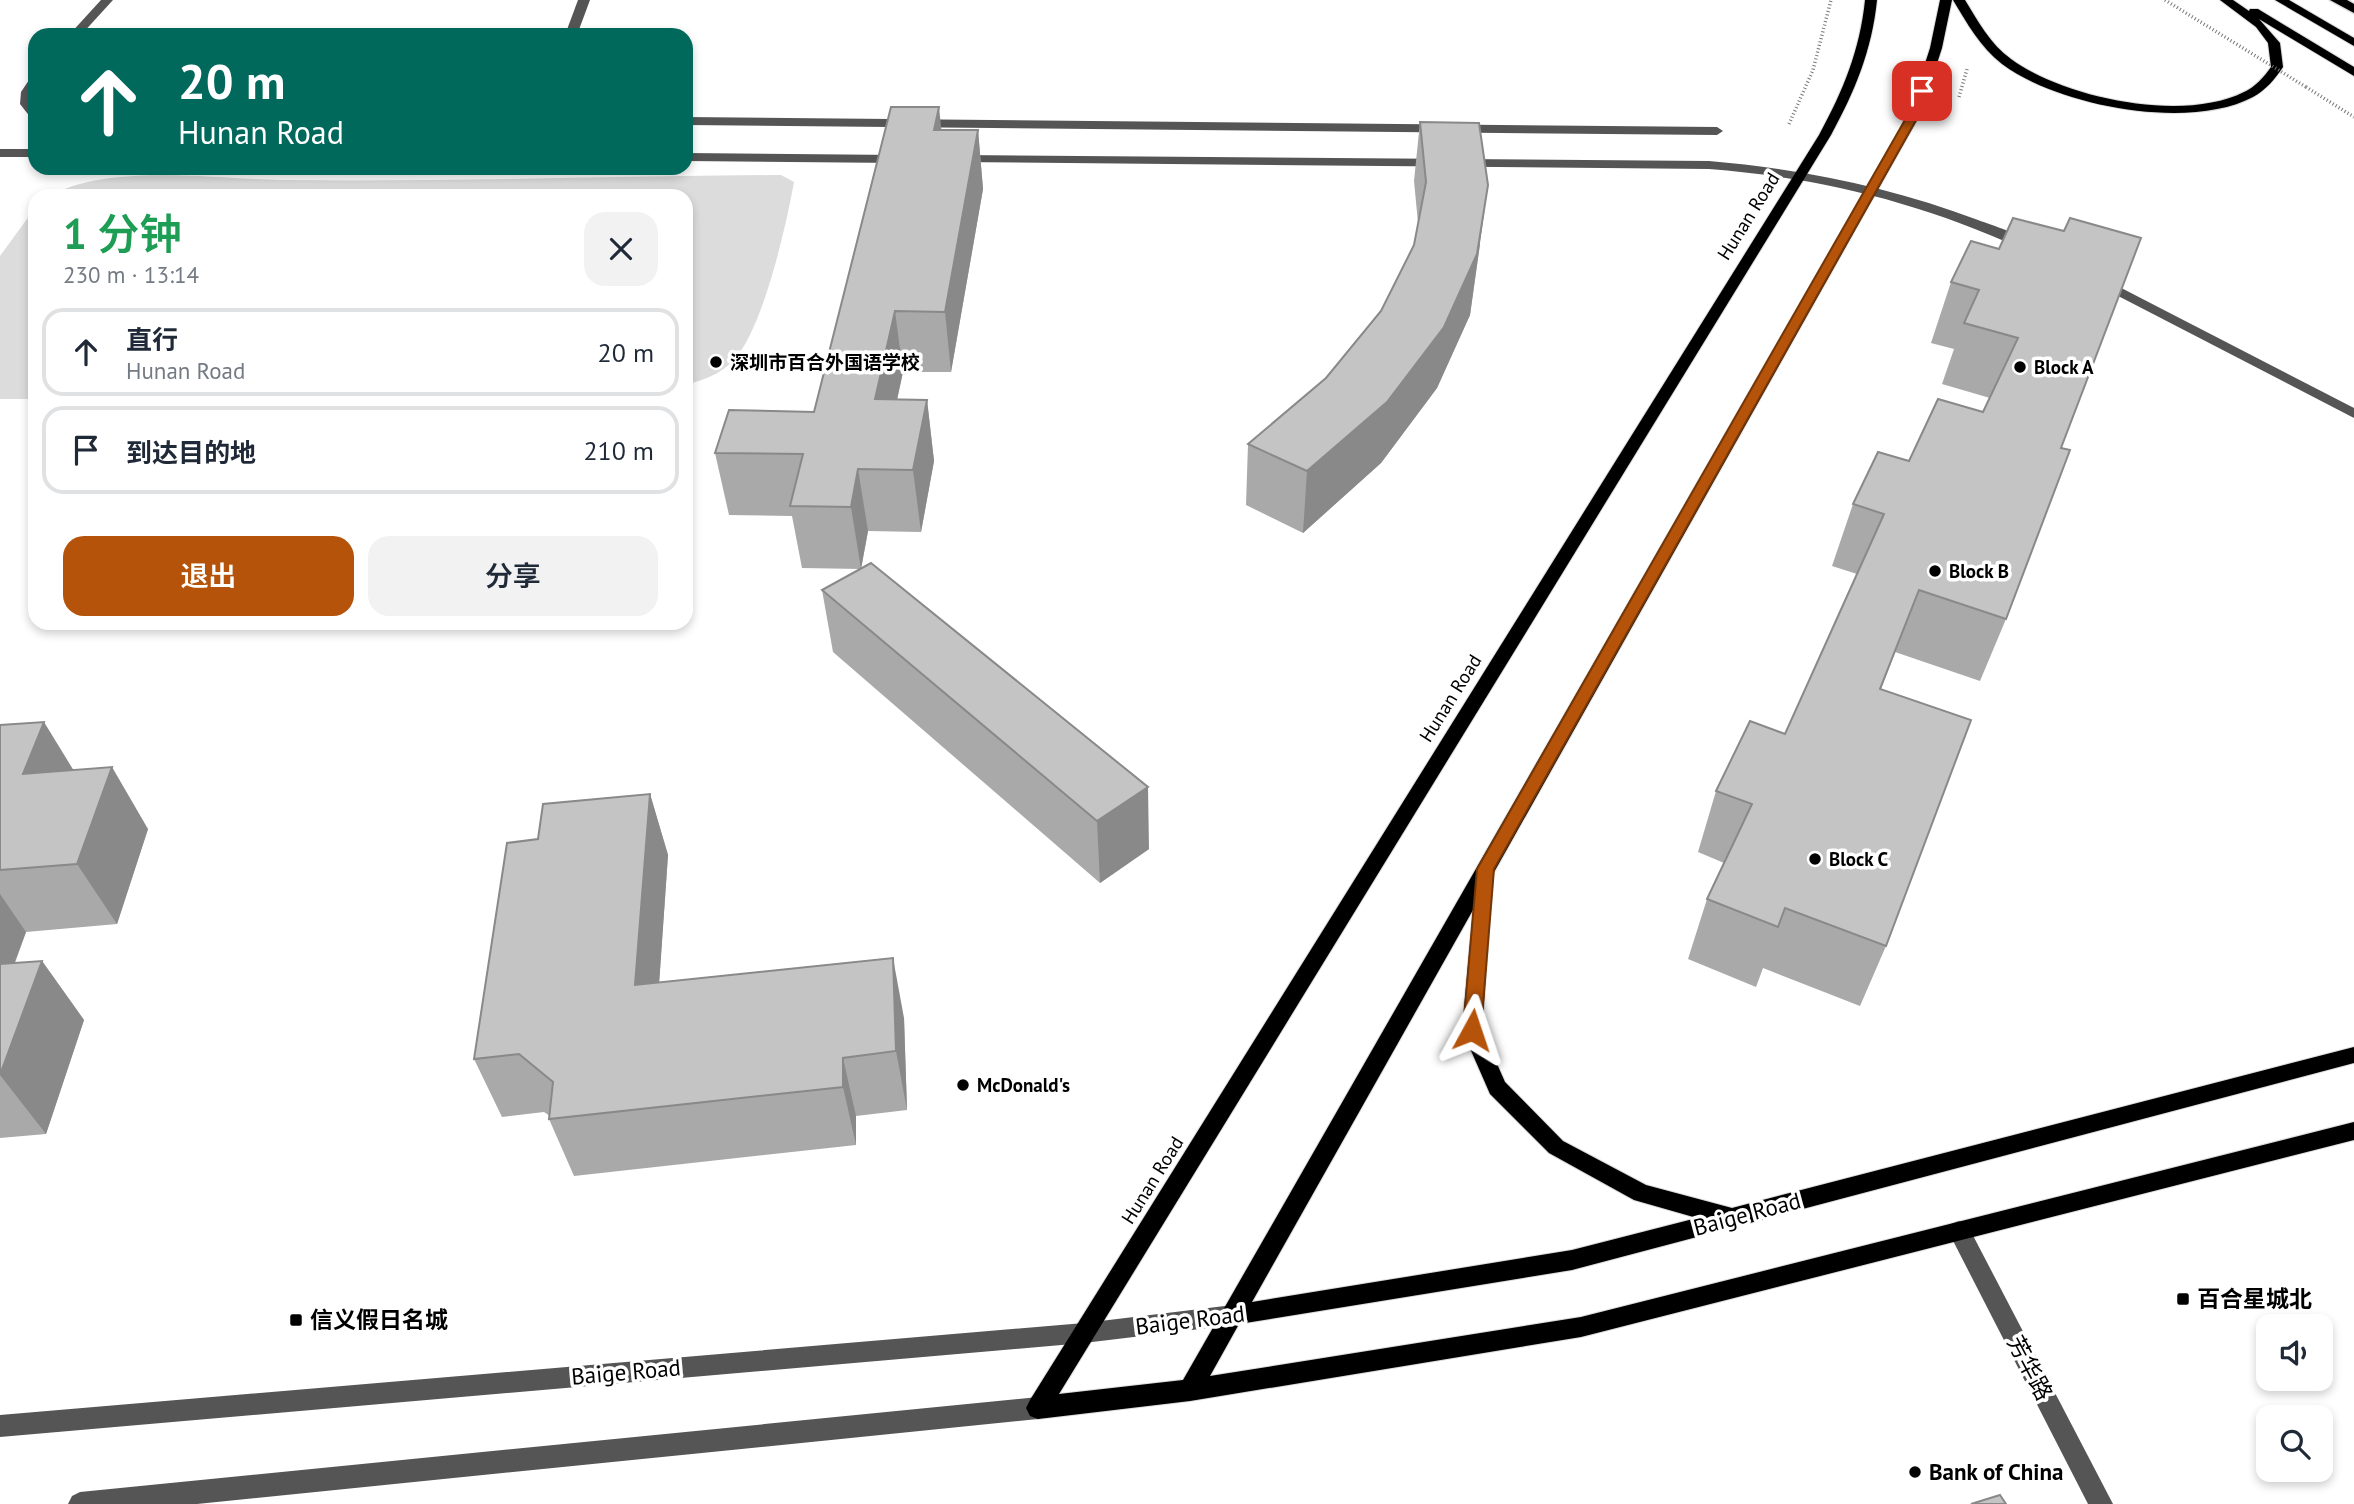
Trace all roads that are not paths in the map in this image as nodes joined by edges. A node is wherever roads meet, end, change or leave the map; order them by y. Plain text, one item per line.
1 (107, 0) edge
2 (584, 0) edge
3 (1871, 0) edge
4 (1946, 0) edge
5 (1959, 0) edge
6 (2226, 0) edge
7 (2236, 0) edge
8 (2281, 0) edge
9 (2337, 0) edge
10 (2354, 9) edge
11 (81, 28) edge
12 (574, 28) edge
13 (2354, 43) edge
14 (2354, 72) edge
15 (693, 121) edge
16 (1717, 131) dead end
17 (0, 153) edge
18 (28, 153) edge
19 (693, 157) edge
20 (909, 159) edge
21 (951, 159) edge
22 (1801, 174) junction
23 (1871, 188) junction
24 (2040, 252) edge
25 (2093, 277) edge
26 (2354, 414) edge
27 (1486, 869) junction
28 (2354, 1055) edge
29 (2354, 1131) edge
30 (1733, 1218) junction
31 (1959, 1231) junction
32 (1233, 1315) junction
33 (1084, 1334) junction
34 (1190, 1391) junction
35 (1038, 1408) junction
36 (0, 1426) edge
37 (80, 1504) edge
38 (2101, 1504) edge

1 - 11 street
2 - 12 street
3 - 22 main road, Hunan Road
4 - 23 main road
5 - 6 main road
7 - 14 main road
8 - 13 main road
9 - 10 highway
15 - 16 street
17 - 18 street
19 - 20 street
21 - 22 street
22 - 23 street
22 - 33 main road, Hunan Road
23 - 24 street
23 - 27 main road
25 - 26 street
27 - 30 main road
27 - 32 main road
28 - 30 main road, Baige Road
29 - 31 main road
30 - 32 main road, Baige Road
31 - 34 main road
31 - 38 street, 芳华路
32 - 33 street, Baige Road
32 - 34 main road
33 - 35 main road, Hunan Road
33 - 36 street, Baige Road
34 - 35 main road
35 - 37 street

